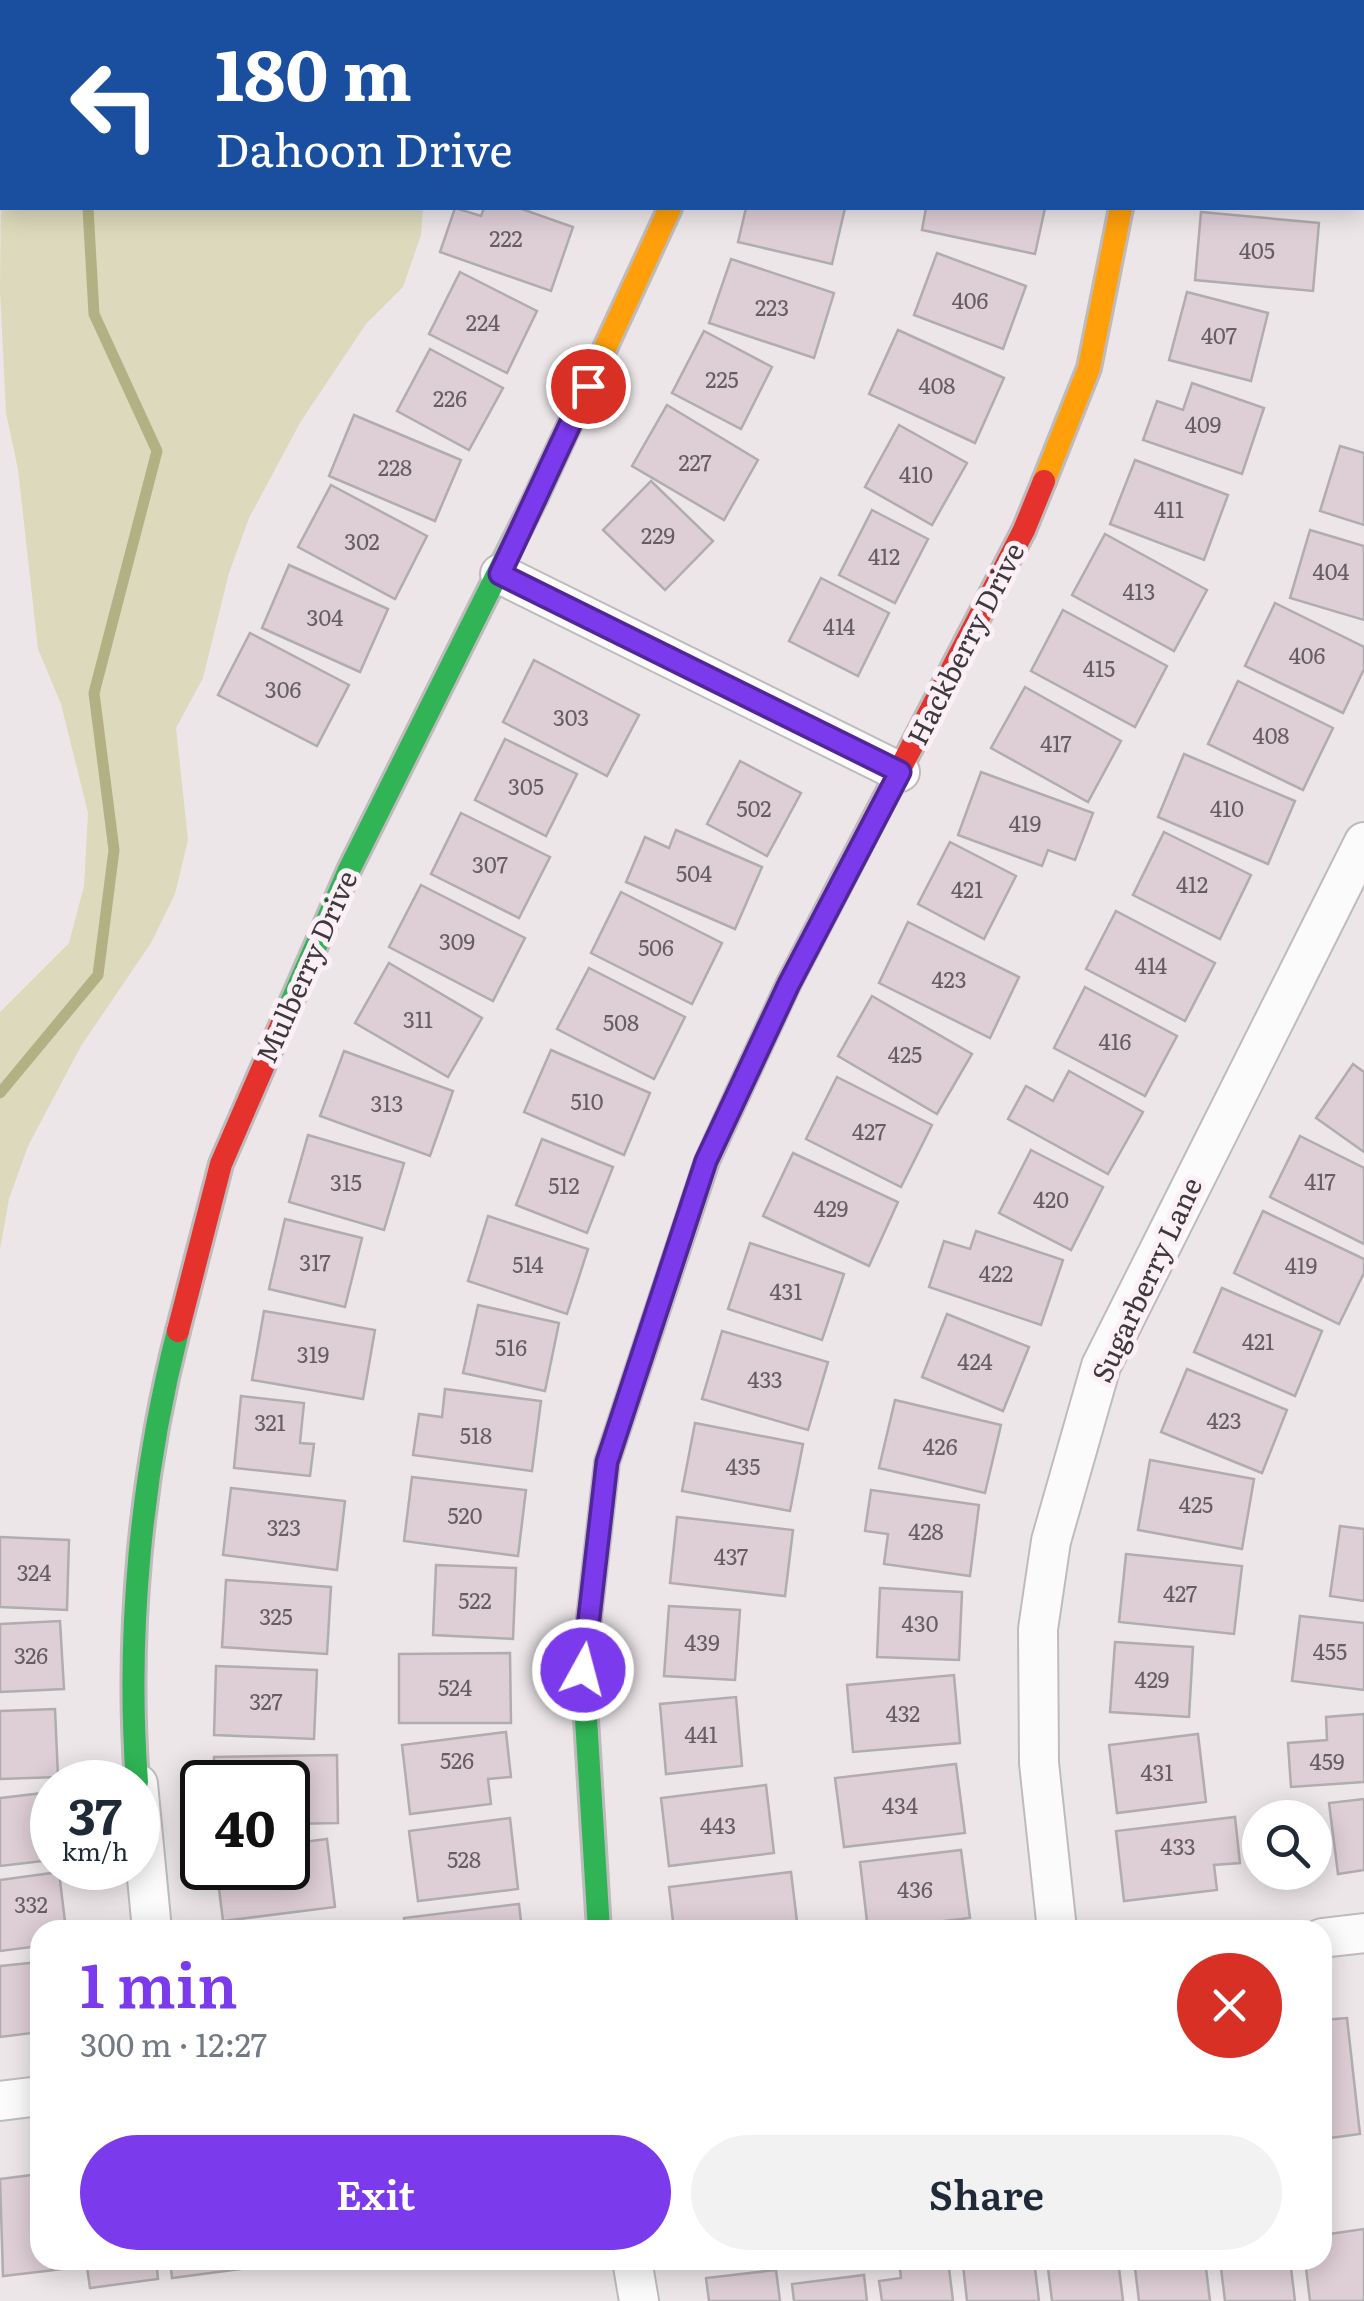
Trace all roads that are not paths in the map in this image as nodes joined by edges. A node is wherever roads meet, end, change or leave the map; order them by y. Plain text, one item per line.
1 (669, 210) edge
2 (1121, 210) edge
3 (500, 574) junction
4 (900, 772) junction
5 (1364, 842) edge
6 (136, 1760) edge
7 (148, 1890) edge
8 (151, 1920) edge
9 (598, 1920) edge
10 (1056, 1920) edge
11 (1364, 1932) edge
12 (1332, 1937) edge
13 (30, 2097) edge
14 (0, 2101) edge
15 (634, 2270) edge
16 (639, 2301) edge

1 - 3 street, Mulberry Drive
2 - 4 street, Hackberry Drive
3 - 4 street
3 - 6 street, Mulberry Drive
4 - 9 street, Hackberry Drive
5 - 10 street, Sugarberry Lane
7 - 8 street, Mulberry Drive
11 - 12 street
13 - 14 street
15 - 16 street

